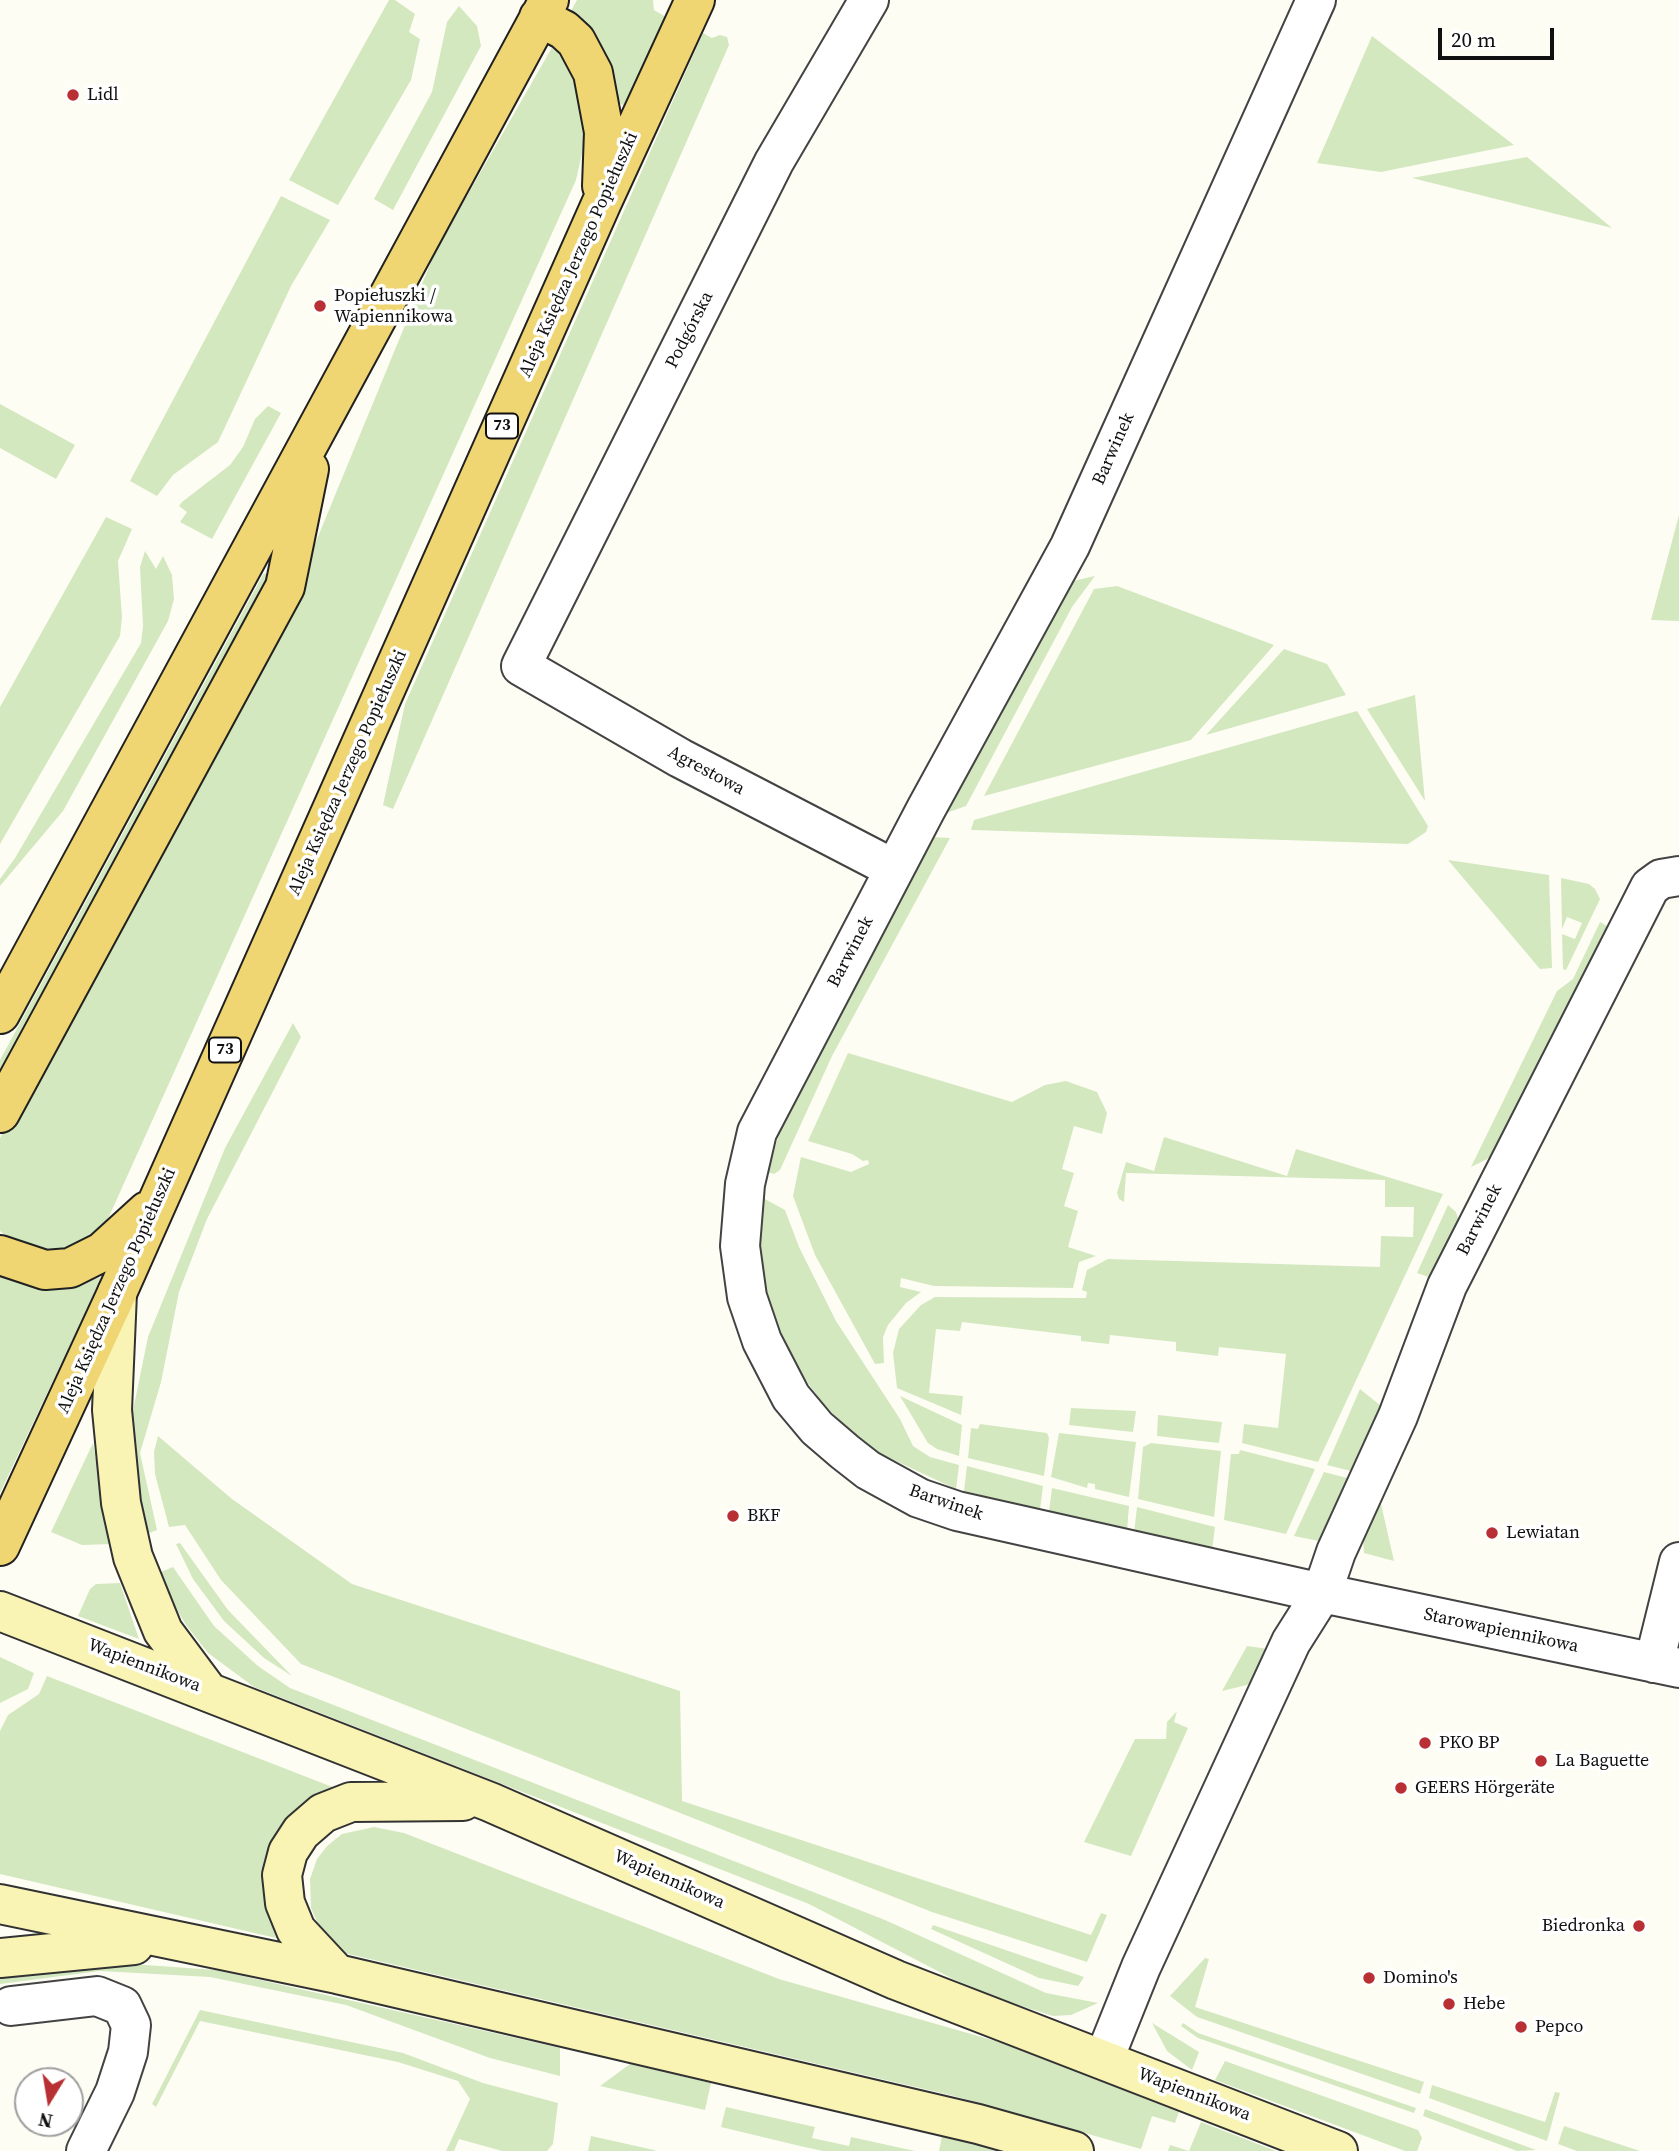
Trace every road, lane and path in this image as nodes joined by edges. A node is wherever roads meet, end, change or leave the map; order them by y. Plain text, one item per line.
1 (695, 0) edge
2 (869, 0) edge
3 (1316, 0) edge
4 (544, 9) edge
5 (602, 202) junction
6 (317, 430) junction
7 (521, 666) joint
8 (894, 869) junction
9 (1679, 876) edge
10 (0, 1014) edge
11 (0, 1112) edge
12 (158, 1199) junction
13 (0, 1255) edge
14 (117, 1293) junction
15 (0, 1546) edge
16 (1679, 1562) edge
17 (1322, 1593) junction
18 (0, 1611) edge
19 (1666, 1666) edge
20 (207, 1690) junction
21 (490, 1802) junction
22 (0, 1904) edge
23 (191, 1945) junction
24 (0, 1958) edge
25 (337, 1974) junction
26 (11, 2006) dead end
27 (1104, 2059) junction
28 (86, 2151) edge
29 (1074, 2151) edge
30 (1338, 2151) edge

1 - 5 main road, Aleja Księdza Jerzego Popiełuszki / 73
2 - 7 street, Podgórska
3 - 8 street, Barwinek
4 - 5 main road
4 - 6 main road
5 - 12 main road, Aleja Księdza Jerzego Popiełuszki / 73
6 - 10 main road
6 - 11 main road
7 - 8 street, Agrestowa
8 - 17 street, Barwinek
9 - 17 street, Barwinek
12 - 13 main road
12 - 14 main road, Aleja Księdza Jerzego Popiełuszki / 73
14 - 15 main road, Aleja Księdza Jerzego Popiełuszki / 73
14 - 20 main road
16 - 19 street
17 - 19 street, Starowapiennikowa
17 - 27 street, Barwinek
18 - 20 main road, Wapiennikowa
20 - 21 main road, Wapiennikowa
21 - 25 main road
21 - 27 main road, Wapiennikowa
22 - 23 main road
23 - 24 main road
23 - 25 main road
25 - 29 main road
26 - 28 street
27 - 30 main road, Wapiennikowa

